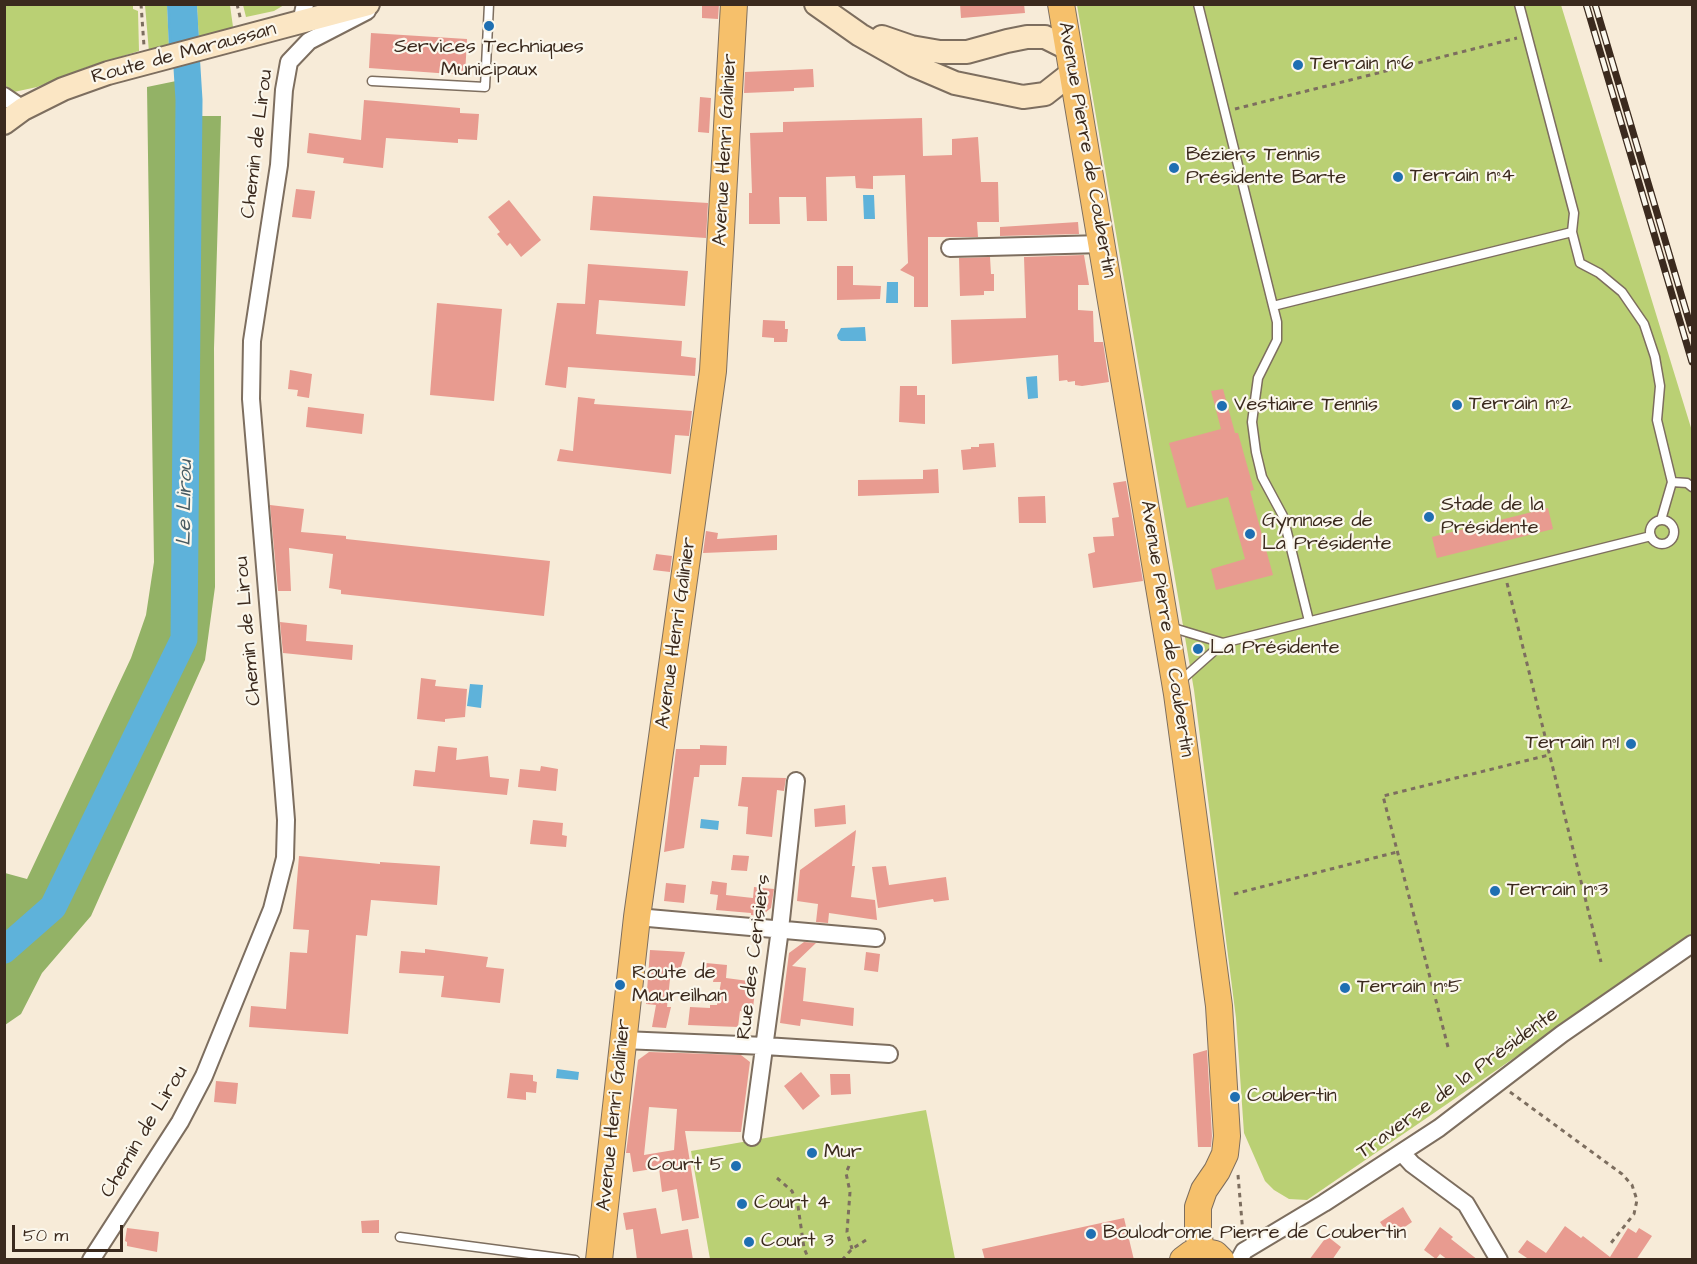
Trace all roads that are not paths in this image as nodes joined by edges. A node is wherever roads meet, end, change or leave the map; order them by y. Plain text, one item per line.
1 (368, 4) edge
2 (378, 4) edge
3 (489, 4) edge
4 (734, 4) edge
5 (816, 4) edge
6 (833, 4) edge
7 (1198, 4) edge
8 (1519, 4) edge
9 (1062, 5) edge
10 (303, 14) edge
11 (1071, 61) junction
12 (372, 81) dead end
13 (4, 96) edge
14 (10, 119) edge
15 (1572, 232) junction
16 (1103, 244) junction
17 (950, 248) dead end
18 (1273, 306) junction
19 (1672, 482) junction
20 (1692, 487) edge
21 (1661, 520) junction
22 (1651, 536) junction
23 (1309, 621) junction
24 (1166, 626) junction
25 (1223, 643) junction
26 (1176, 685) junction
27 (796, 781) dead end
28 (637, 917) junction
29 (780, 929) junction
30 (876, 939) dead end
31 (1692, 944) edge
32 (623, 1040) junction
33 (765, 1046) junction
34 (889, 1054) dead end
35 (752, 1137) dead end
36 (1402, 1153) junction
37 (400, 1237) dead end
38 (1217, 1256) edge
39 (91, 1260) edge
40 (575, 1260) edge
41 (598, 1260) edge
42 (1499, 1260) edge

1 - 10 main road, Route de Maraussan
2 - 39 street, Chemin de Lirou
3 - 12 lane
4 - 28 main road, Avenue Henri Galinier
5 - 11 main road
6 - 11 main road
7 - 18 lane
8 - 15 lane
9 - 11 main road, Avenue Pierre de Coubertin
10 - 14 main road, Route de Maraussan
11 - 16 main road, Avenue Pierre de Coubertin
13 - 14 street
15 - 18 lane
15 - 19 lane
16 - 17 street
16 - 24 main road, Avenue Pierre de Coubertin
18 - 23 lane
19 - 20 lane
19 - 21 lane
21 - 22 lane
21 - 22 lane
22 - 23 lane
23 - 25 lane
24 - 25 lane
24 - 26 main road, Avenue Pierre de Coubertin
25 - 26 lane
26 - 38 main road, Avenue Pierre de Coubertin
27 - 29 street, Rue des Cerisiers
28 - 29 street
28 - 32 main road, Avenue Henri Galinier
29 - 30 street
29 - 33 street, Rue des Cerisiers
31 - 36 street, Traverse de la Présidente
32 - 33 street
32 - 41 main road, Avenue Henri Galinier
33 - 34 street
33 - 35 street, Rue des Cerisiers
36 - 38 street, Traverse de la Présidente
36 - 42 street
37 - 40 lane

